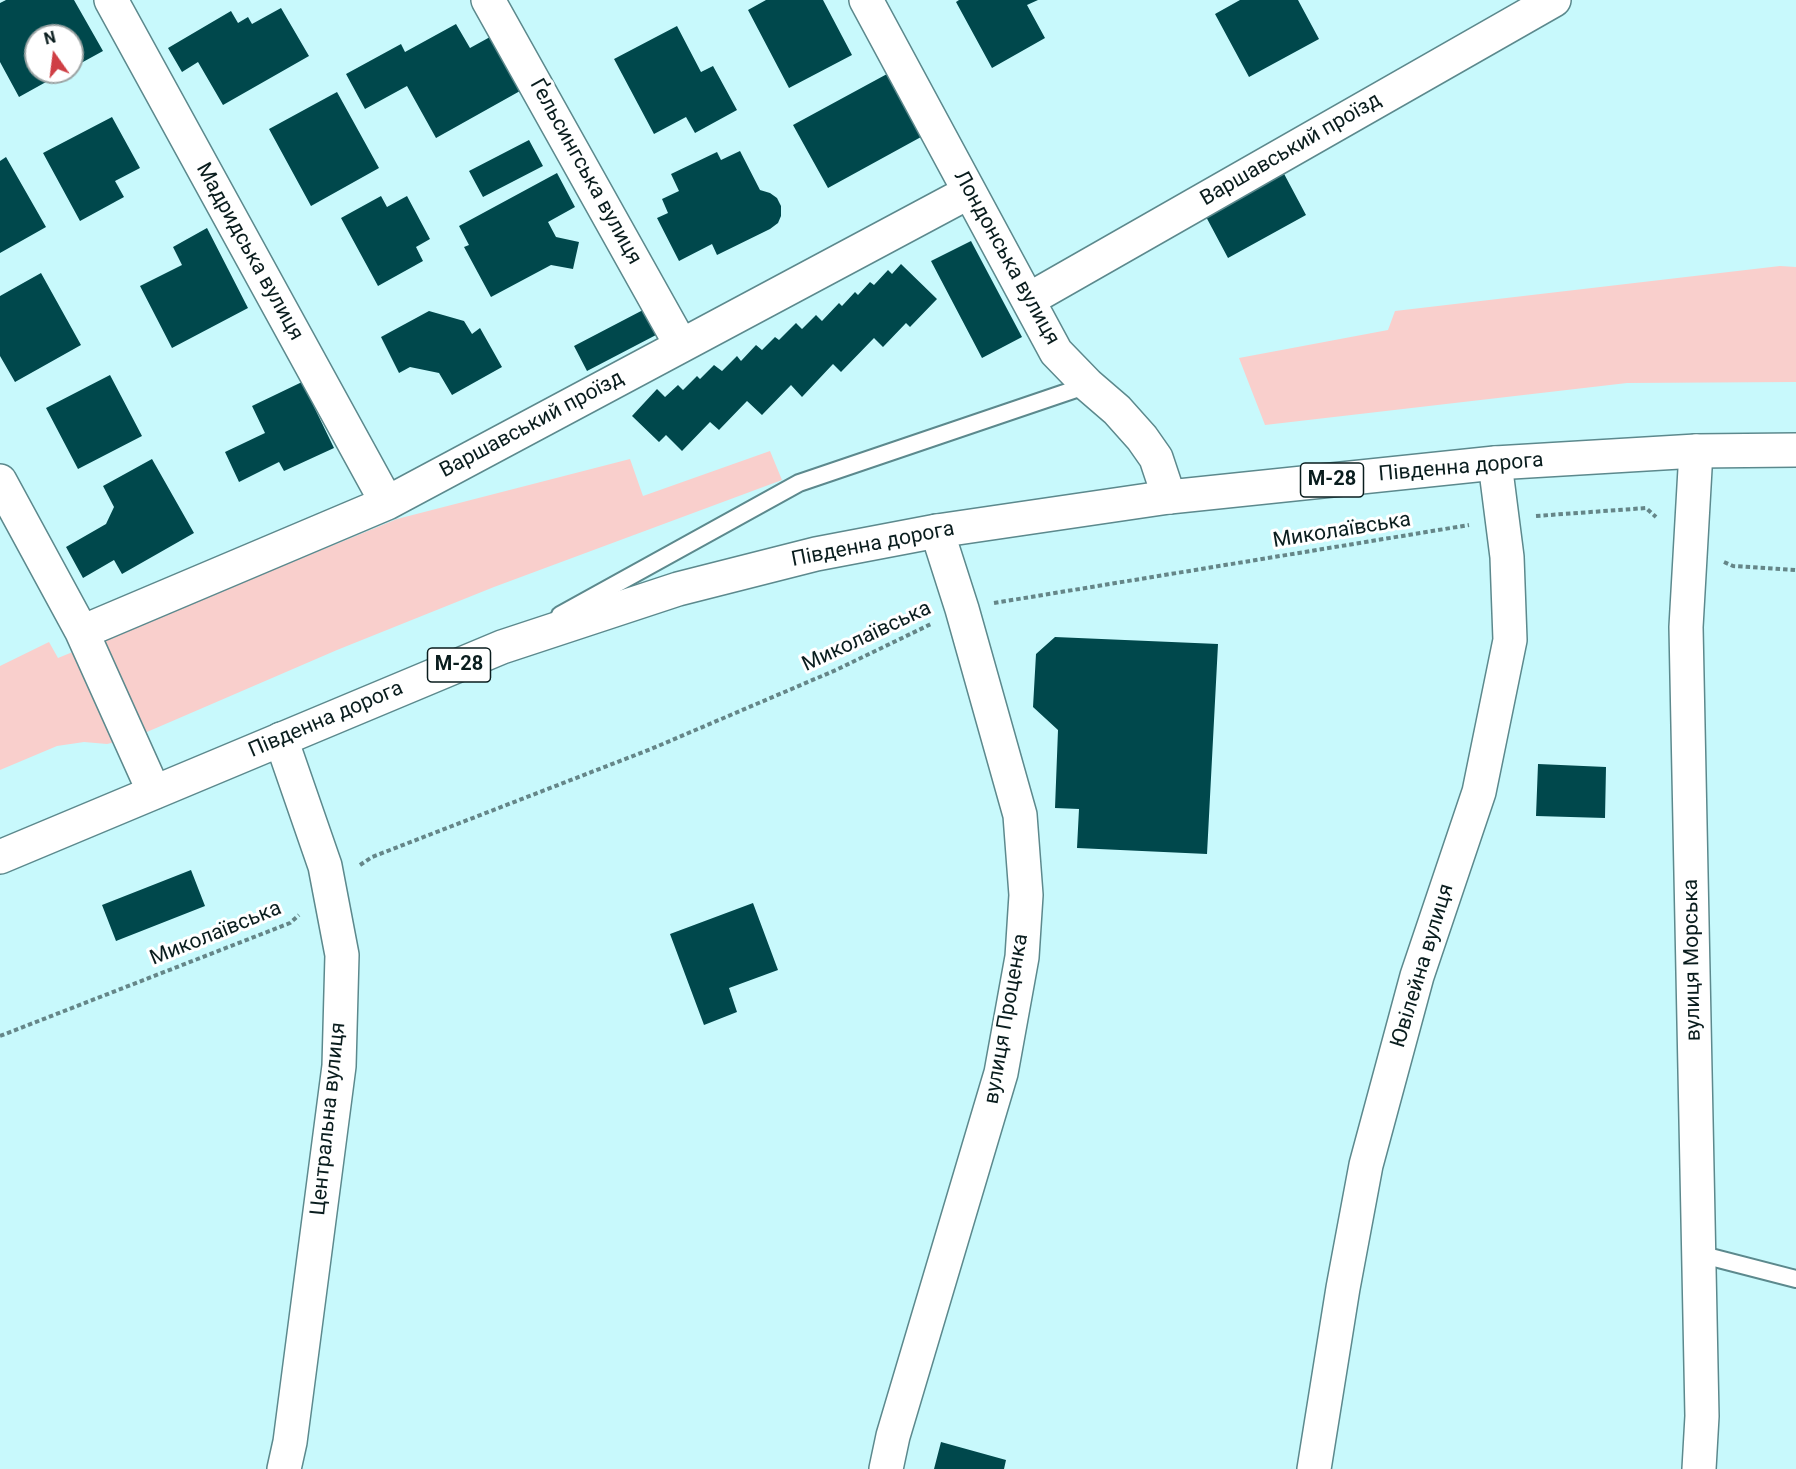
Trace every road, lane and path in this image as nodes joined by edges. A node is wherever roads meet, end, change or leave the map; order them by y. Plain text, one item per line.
1 (111, 0) edge
2 (488, 0) edge
3 (866, 0) edge
4 (1554, 0) edge
5 (969, 192) junction
6 (1028, 300) junction
7 (681, 345) junction
8 (1088, 385) junction
9 (1796, 450) edge
10 (1696, 451) junction
11 (1495, 463) junction
12 (0, 481) edge
13 (1168, 496) junction
14 (387, 503) junction
15 (1503, 519) junction
16 (937, 531) junction
17 (1690, 548) junction
18 (1796, 570) edge
19 (962, 609) junction
20 (82, 632) junction
21 (502, 647) junction
22 (281, 739) junction
23 (154, 792) junction
24 (0, 857) edge
25 (328, 887) junction
26 (0, 1036) edge
27 (1699, 1254) junction
28 (1796, 1279) edge
29 (284, 1469) edge
30 (886, 1469) edge
31 (1314, 1469) edge
32 (1699, 1469) edge

1 - 14 main road, Мадридська вулиця
2 - 7 main road, Ґельсингська вулиця
3 - 5 main road, Лондонська вулиця
4 - 6 main road, Варшавський проїзд
5 - 6 main road, Лондонська вулиця
5 - 7 main road, Варшавський проїзд
6 - 8 main road, Лондонська вулиця
7 - 14 main road, Варшавський проїзд
8 - 13 main road, Лондонська вулиця
8 - 21 lane
9 - 10 main road, Південна дорога / М-28
10 - 11 main road, Південна дорога / М-28
10 - 17 main road, вулиця Морська
11 - 13 main road, Південна дорога / М-28
11 - 15 main road, Ювілейна вулиця
12 - 20 main road
13 - 16 main road, Південна дорога / М-28
14 - 20 main road, Варшавський проїзд
15 - 17 path, Миколаївська
15 - 19 path, Миколаївська
15 - 31 main road, Ювілейна вулиця
16 - 19 main road, вулиця Проценка
16 - 21 main road, Південна дорога / М-28
17 - 18 path, Миколаївська
17 - 27 main road, вулиця Морська
19 - 25 path, Миколаївська
19 - 30 main road, вулиця Проценка
20 - 23 main road
21 - 22 main road, Південна дорога / М-28
22 - 23 main road, Південна дорога / М-28
22 - 25 main road, Центральна вулиця
23 - 24 main road, Південна дорога / М-28
25 - 26 path, Миколаївська
25 - 29 main road, Центральна вулиця
27 - 28 lane
27 - 32 main road, вулиця Морська

